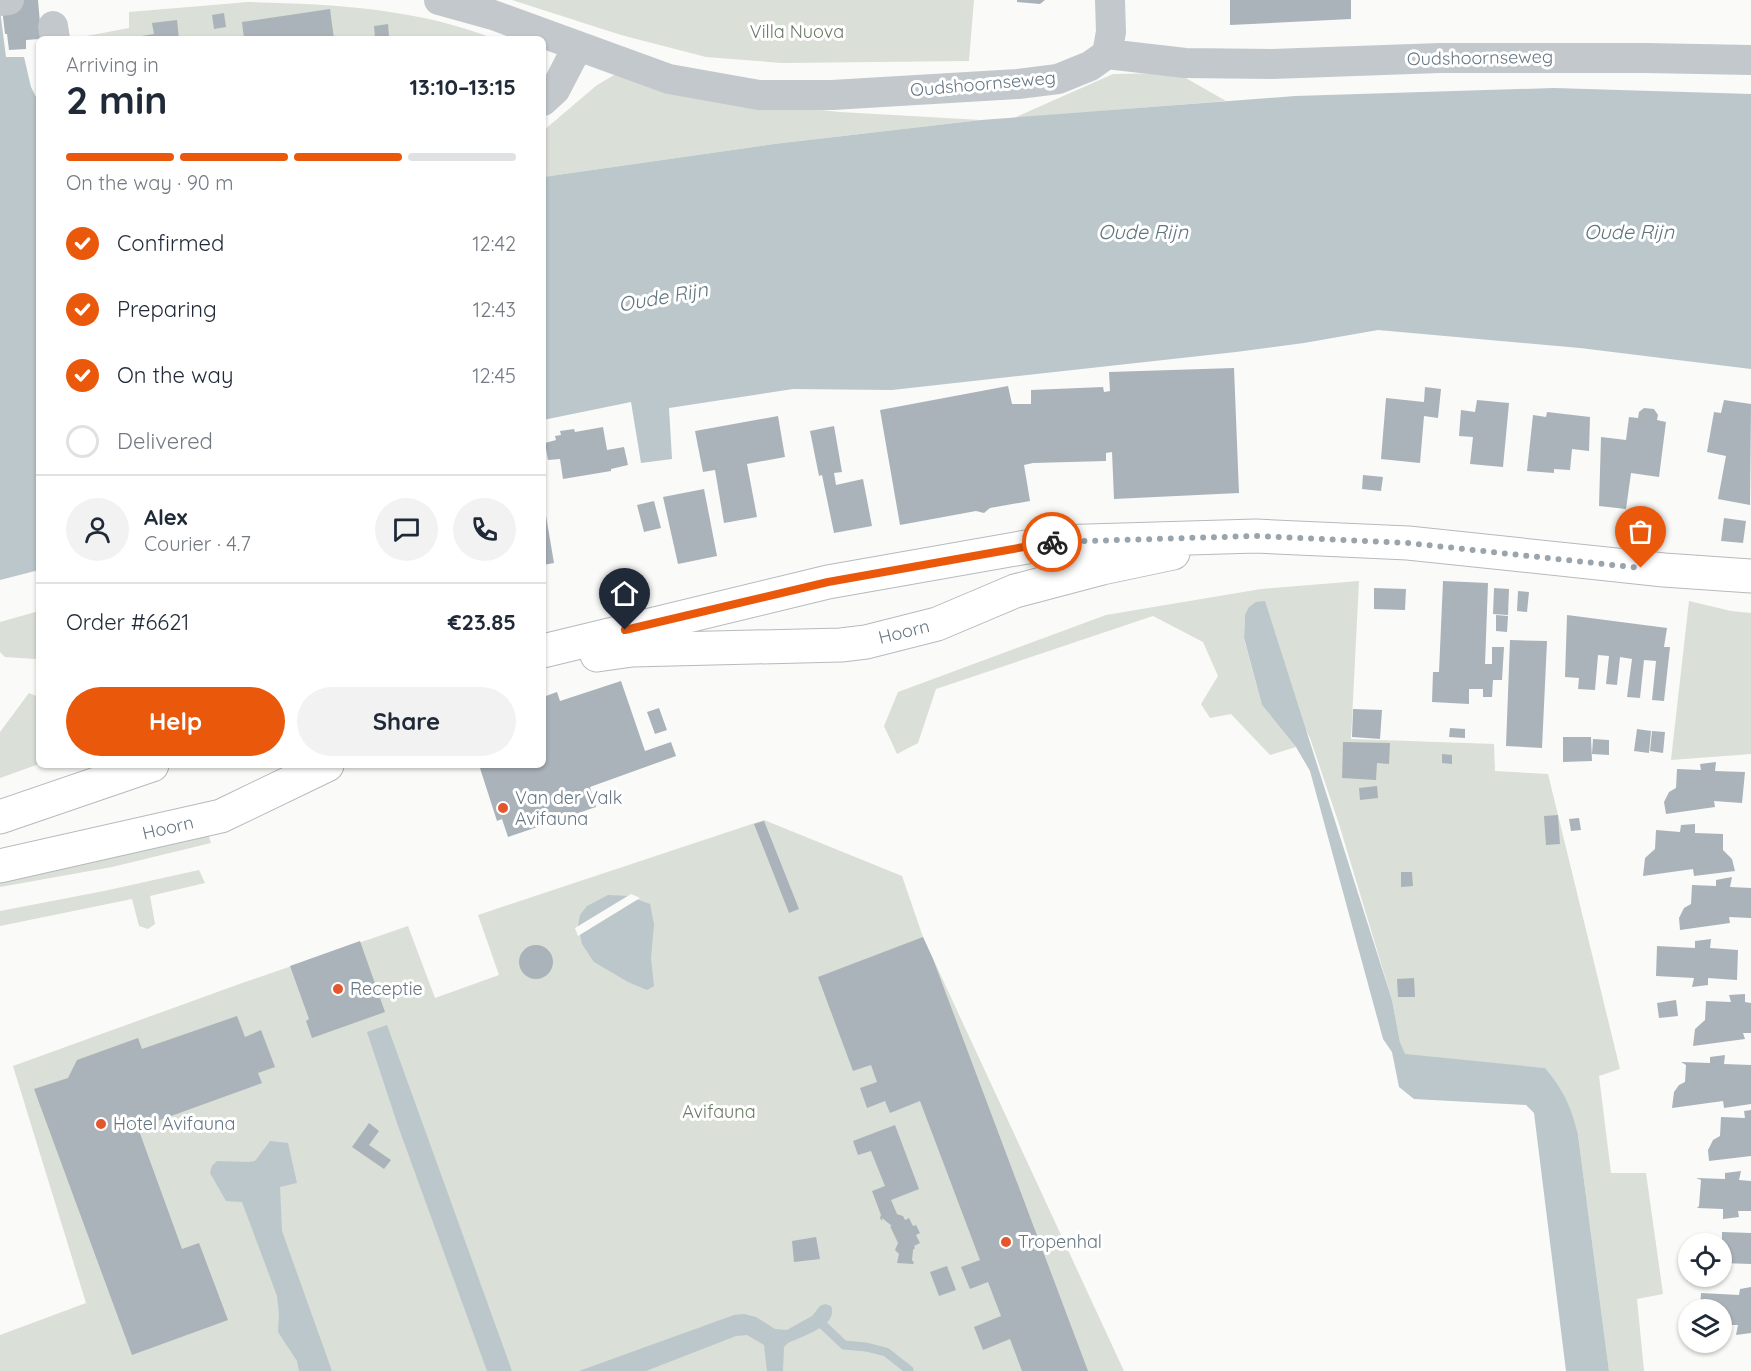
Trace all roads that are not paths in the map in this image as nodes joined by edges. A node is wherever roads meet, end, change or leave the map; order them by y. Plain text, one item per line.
1 (9, 0) edge
2 (439, 0) edge
3 (1110, 0) edge
4 (0, 1) edge
5 (578, 46) junction
6 (1107, 54) junction
7 (1751, 60) edge
8 (546, 98) edge
9 (1256, 536) junction
10 (1751, 576) edge
11 (546, 650) edge
12 (546, 669) edge
13 (143, 768) edge
14 (321, 768) edge
15 (0, 817) edge
16 (0, 866) edge

1 - 4 street
2 - 5 street, Oudshoornseweg
3 - 6 street
5 - 6 street, Oudshoornseweg
5 - 8 street
6 - 7 street, Oudshoornseweg
9 - 10 main road, Hoorn
9 - 11 main road, Hoorn
9 - 12 main road, Hoorn
13 - 15 main road
14 - 16 main road, Hoorn

